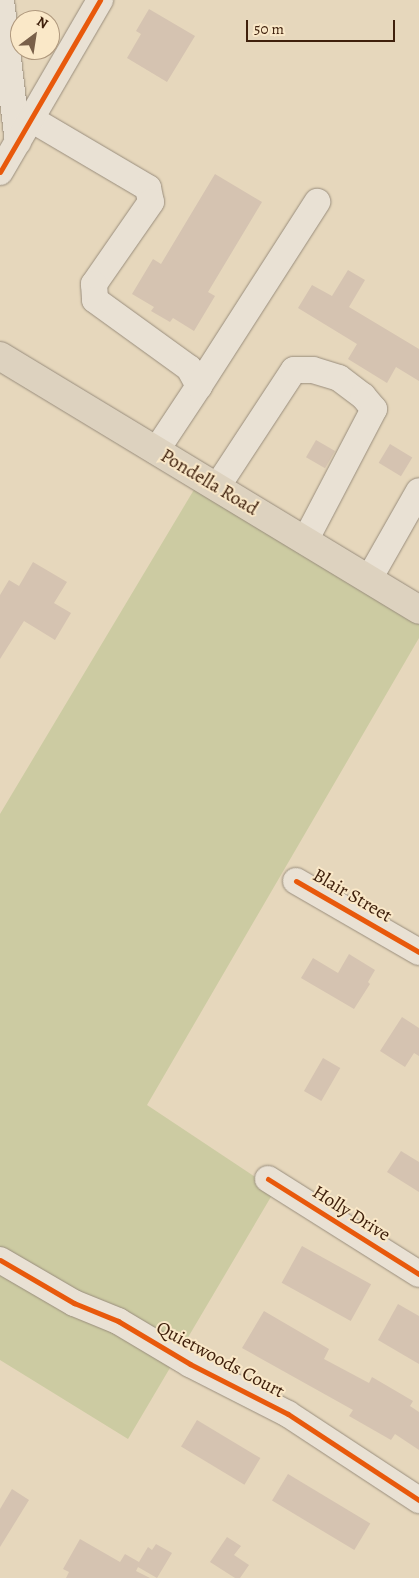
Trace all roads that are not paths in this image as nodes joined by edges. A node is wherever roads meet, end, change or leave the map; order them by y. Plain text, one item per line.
1 (1, 0) edge
2 (100, 0) edge
3 (31, 119) junction
4 (18, 142) junction
5 (0, 172) edge
6 (317, 202) dead end
7 (0, 356) edge
8 (199, 386) junction
9 (156, 451) junction
10 (217, 488) junction
11 (419, 491) edge
12 (306, 541) junction
13 (368, 580) junction
14 (419, 610) edge
15 (296, 881) dead end
16 (419, 952) edge
17 (268, 1179) dead end
18 (0, 1260) edge
19 (419, 1274) edge
20 (419, 1500) edge

1 - 4 street
2 - 3 street
3 - 4 street
3 - 8 street
4 - 5 street
6 - 8 street
7 - 9 main road, Pondella Road
8 - 9 street
9 - 10 main road, Pondella Road
10 - 12 main road, Pondella Road
10 - 12 street
11 - 13 street
12 - 13 main road, Pondella Road
13 - 14 main road, Pondella Road
15 - 16 street, Blair Street
17 - 19 street, Holly Drive
18 - 20 street, Quietwoods Court

